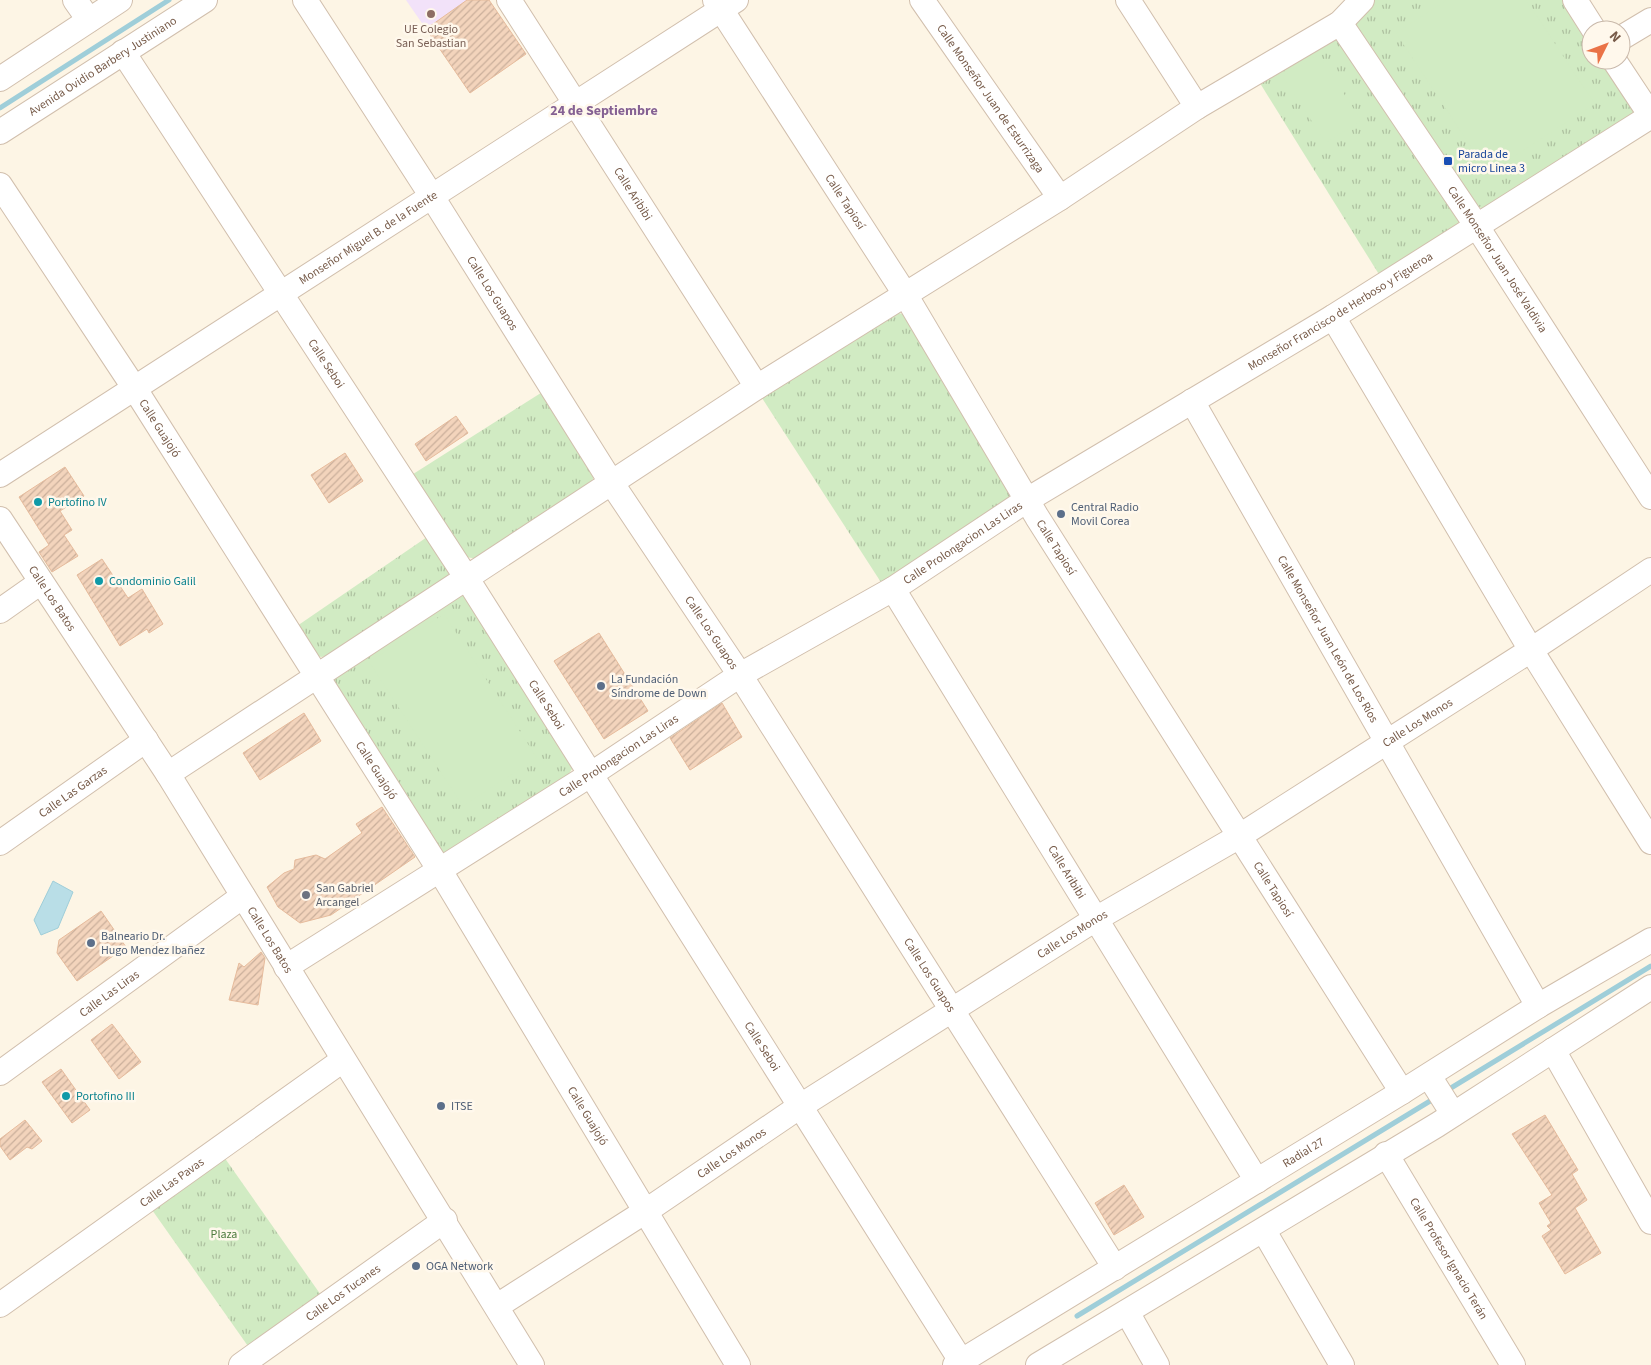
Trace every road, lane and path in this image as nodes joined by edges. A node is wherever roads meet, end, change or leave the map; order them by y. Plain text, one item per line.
1 (75, 0) edge
2 (120, 0) edge
3 (206, 0) edge
4 (305, 0) edge
5 (509, 0) edge
6 (922, 0) edge
7 (1128, 0) edge
8 (1362, 0) edge
9 (1575, 0) edge
10 (724, 3) edge
11 (89, 20) junction
12 (1588, 20) edge
13 (1651, 20) edge
14 (1340, 23) junction
15 (1631, 32) edge
16 (122, 52) junction
17 (1621, 70) edge
18 (0, 79) edge
19 (577, 102) junction
20 (1197, 107) junction
21 (1651, 116) edge
22 (0, 132) edge
23 (0, 185) edge
24 (431, 195) junction
25 (1060, 198) junction
26 (1476, 225) junction
27 (279, 294) junction
28 (905, 294) junction
29 (1334, 317) junction
30 (757, 387) junction
31 (135, 389) junction
32 (1192, 401) junction
33 (0, 475) edge
34 (611, 482) junction
35 (1651, 497) edge
36 (1027, 500) junction
37 (0, 519) edge
38 (1651, 570) edge
39 (466, 577) junction
40 (41, 582) junction
41 (893, 589) junction
42 (0, 611) edge
43 (1531, 650) junction
44 (740, 675) junction
45 (315, 676) junction
46 (146, 740) junction
47 (1387, 741) junction
48 (168, 774) junction
49 (590, 775) junction
50 (1238, 837) junction
51 (1651, 842) edge
52 (0, 843) edge
53 (439, 869) junction
54 (243, 896) junction
55 (1094, 920) junction
56 (1651, 940) edge
57 (286, 967) junction
58 (1651, 987) edge
59 (1538, 1006) junction
60 (952, 1010) junction
61 (1553, 1050) junction
62 (343, 1060) junction
63 (1, 1071) edge
64 (1431, 1080) junction
65 (1402, 1092) junction
66 (799, 1107) junction
67 (1450, 1109) junction
68 (1386, 1154) junction
69 (1257, 1181) junction
70 (646, 1211) junction
71 (445, 1220) junction
72 (1651, 1222) edge
73 (1264, 1230) junction
74 (1115, 1268) junction
75 (0, 1304) edge
76 (497, 1306) junction
77 (1126, 1312) junction
78 (958, 1363) edge
79 (241, 1365) edge
80 (532, 1365) edge
81 (738, 1365) edge
82 (1038, 1365) edge
83 (1157, 1365) edge
84 (1342, 1365) edge
85 (1512, 1365) edge

1 - 11 street
2 - 11 street
3 - 16 street, Avenida Ovidio Barbery Justiniano
4 - 24 street, Calle Los Guapos
5 - 19 street, Calle Aribibi
6 - 25 street, Calle Monseñor Juan de Esturrizaga
7 - 20 street
8 - 14 street
9 - 12 street
10 - 19 street, Monseñor Miguel B. de la Fuente
10 - 28 street, Calle Tapiosí
11 - 18 street
13 - 15 street
14 - 20 street
14 - 26 street, Calle Monseñor Juan José Valdivia
16 - 22 street, Avenida Ovidio Barbery Justiniano
16 - 27 street, Calle Seboi
17 - 21 street
19 - 24 street, Monseñor Miguel B. de la Fuente
19 - 30 street, Calle Aribibi
20 - 25 street
21 - 26 street, Monseñor Francisco de Herboso y Figueroa
23 - 31 street, Calle Guajojó
24 - 27 street, Monseñor Miguel B. de la Fuente
24 - 34 street, Calle Los Guapos
25 - 28 street
26 - 29 street, Monseñor Francisco de Herboso y Figueroa
26 - 35 street, Calle Monseñor Juan José Valdivia
27 - 31 street, Monseñor Miguel B. de la Fuente
27 - 39 street, Calle Seboi
28 - 30 street
28 - 36 street, Calle Tapiosí
29 - 32 street, Monseñor Francisco de Herboso y Figueroa
29 - 43 street
30 - 34 street
31 - 33 street, Monseñor Miguel B. de la Fuente
31 - 45 street, Calle Guajojó
32 - 36 street, Monseñor Francisco de Herboso y Figueroa
32 - 47 street, Calle Monseñor Juan León de Los Ríos
34 - 39 street
34 - 44 street, Calle Los Guapos
36 - 41 street, Calle Prolongacion Las Liras
36 - 50 street, Calle Tapiosí
37 - 40 street, Calle Los Batos
38 - 43 street, Calle Los Monos
39 - 45 street
39 - 49 street, Calle Seboi
40 - 42 street
40 - 46 street, Calle Los Batos
41 - 44 street, Calle Prolongacion Las Liras
41 - 55 street, Calle Aribibi
43 - 47 street, Calle Los Monos
43 - 51 street
44 - 49 street, Calle Prolongacion Las Liras
44 - 60 street, Calle Los Guapos
45 - 48 street
45 - 53 street, Calle Guajojó
46 - 48 street, Calle Los Batos
46 - 52 street, Calle Las Garzas
47 - 50 street, Calle Los Monos
47 - 59 street, Calle Monseñor Juan León de Los Ríos
48 - 54 street, Calle Los Batos
49 - 53 street, Calle Prolongacion Las Liras
49 - 66 street, Calle Seboi
50 - 55 street, Calle Los Monos
50 - 65 street, Calle Tapiosí
53 - 57 street, Calle Prolongacion Las Liras
53 - 70 street, Calle Guajojó
54 - 57 street, Calle Los Batos
54 - 63 street, Calle Las Liras
55 - 60 street, Calle Los Monos
55 - 69 street, Calle Aribibi
56 - 59 street, Radial 27
57 - 62 street, Calle Los Batos
58 - 61 street
59 - 64 street, Radial 27
60 - 66 street, Calle Los Monos
60 - 74 street, Calle Los Guapos
61 - 67 street
61 - 72 street
62 - 71 street, Calle Los Batos
62 - 75 street, Calle Las Pavas
64 - 65 street, Radial 27
64 - 67 street
65 - 69 street, Radial 27
66 - 70 street, Calle Los Monos
66 - 78 street, Calle Seboi
67 - 68 street
68 - 73 street
68 - 85 street, Calle Profesor Ignacio Terán
69 - 74 street, Radial 27
70 - 76 street, Calle Los Monos
70 - 81 street, Calle Guajojó
71 - 76 street, Calle Los Batos
71 - 79 street, Calle Los Tucanes
73 - 77 street
73 - 84 street
74 - 78 street, Radial 27
76 - 80 street, Calle Los Batos
77 - 82 street
77 - 83 street

